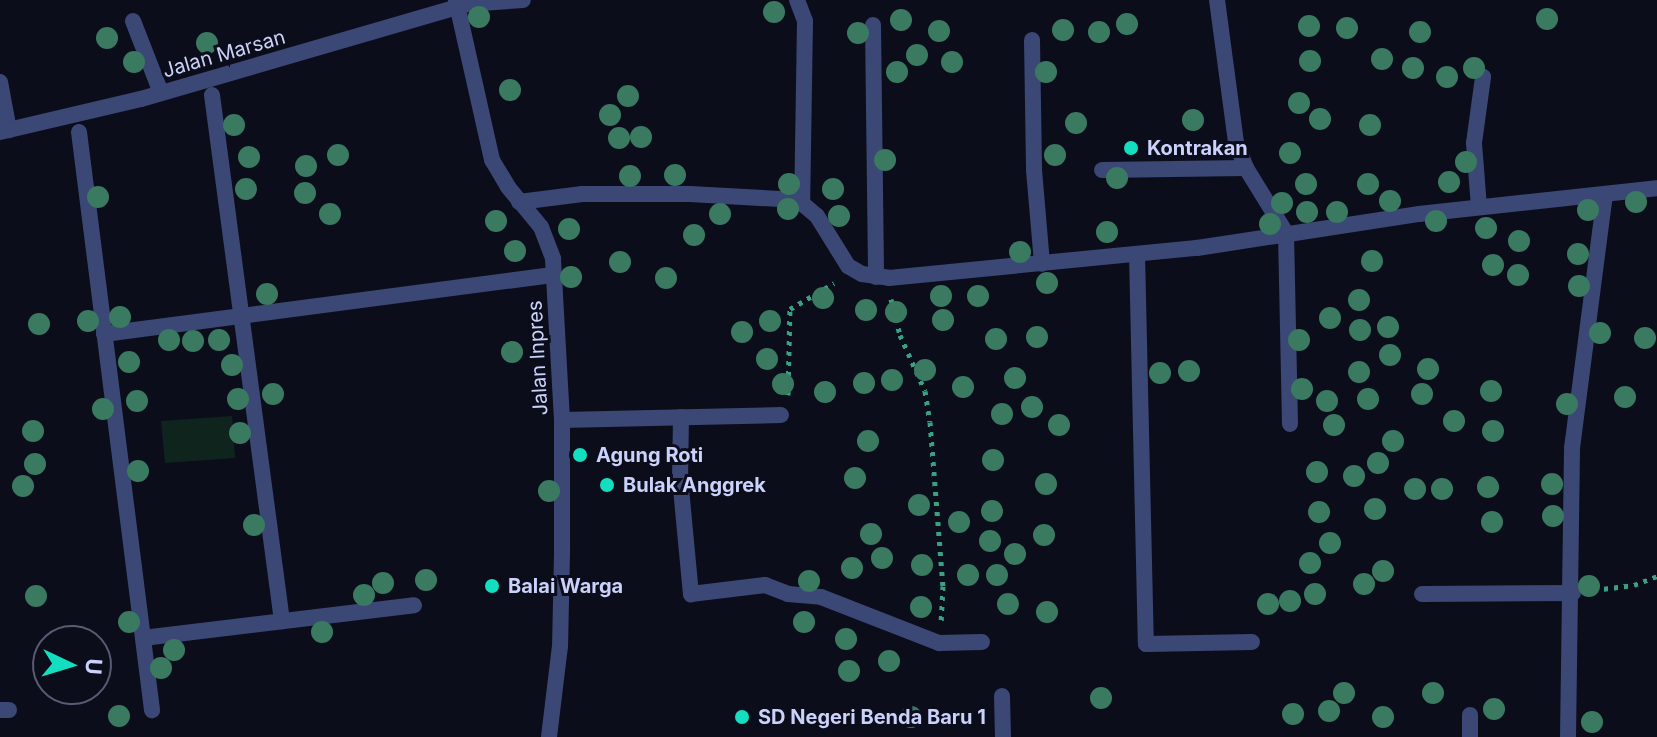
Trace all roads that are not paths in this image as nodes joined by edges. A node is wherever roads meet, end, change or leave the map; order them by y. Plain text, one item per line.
1 (523, 0) edge
2 (797, 0) edge
3 (1217, 0) edge
4 (456, 4) edge
5 (133, 21) dead end
6 (873, 25) dead end
7 (1032, 40) dead end
8 (1483, 77) dead end
9 (0, 82) edge
10 (161, 93) junction
11 (212, 95) dead end
12 (5, 131) edge
13 (79, 132) dead end
14 (1246, 168) junction
15 (1102, 170) dead end
16 (1657, 188) edge
17 (1605, 194) junction
18 (519, 202) junction
19 (802, 202) junction
20 (1479, 207) junction
21 (1286, 233) junction
22 (1137, 254) junction
23 (1042, 264) junction
24 (554, 275) junction
25 (882, 278) junction
26 (241, 315) junction
27 (104, 334) junction
28 (781, 415) road end
29 (681, 417) junction
30 (562, 420) junction
31 (1290, 424) dead end
32 (1573, 593) junction
33 (1422, 594) dead end
34 (414, 605) dead end
35 (282, 621) junction
36 (143, 638) junction
37 (982, 642) dead end
38 (1252, 642) dead end
39 (1002, 696) dead end
40 (152, 710) dead end
41 (1470, 715) dead end
42 (549, 737) edge
43 (1003, 737) edge
44 (1470, 737) edge
45 (1568, 737) edge

1 - 4 street, Jalan Marsan
2 - 19 street
3 - 14 street
4 - 10 street, Jalan Marsan
4 - 18 street, Jalan Inpres
5 - 10 street
6 - 25 street
7 - 23 street
8 - 20 street
9 - 12 street
10 - 12 street, Jalan Marsan
11 - 26 street
13 - 27 street
14 - 15 street
14 - 21 street
16 - 17 street
17 - 20 street
17 - 32 street
18 - 19 street
18 - 24 street, Jalan Inpres
19 - 25 street
20 - 21 street
21 - 22 street
21 - 31 street
22 - 23 street
22 - 38 street
23 - 25 street
24 - 26 street
24 - 30 street, Jalan Inpres
26 - 27 street
26 - 35 street
27 - 36 street
28 - 29 street
29 - 30 street
29 - 37 street
30 - 42 street, Jalan Inpres
32 - 33 street
32 - 45 street
34 - 35 street
35 - 36 street
36 - 40 street
39 - 43 street
41 - 44 street

